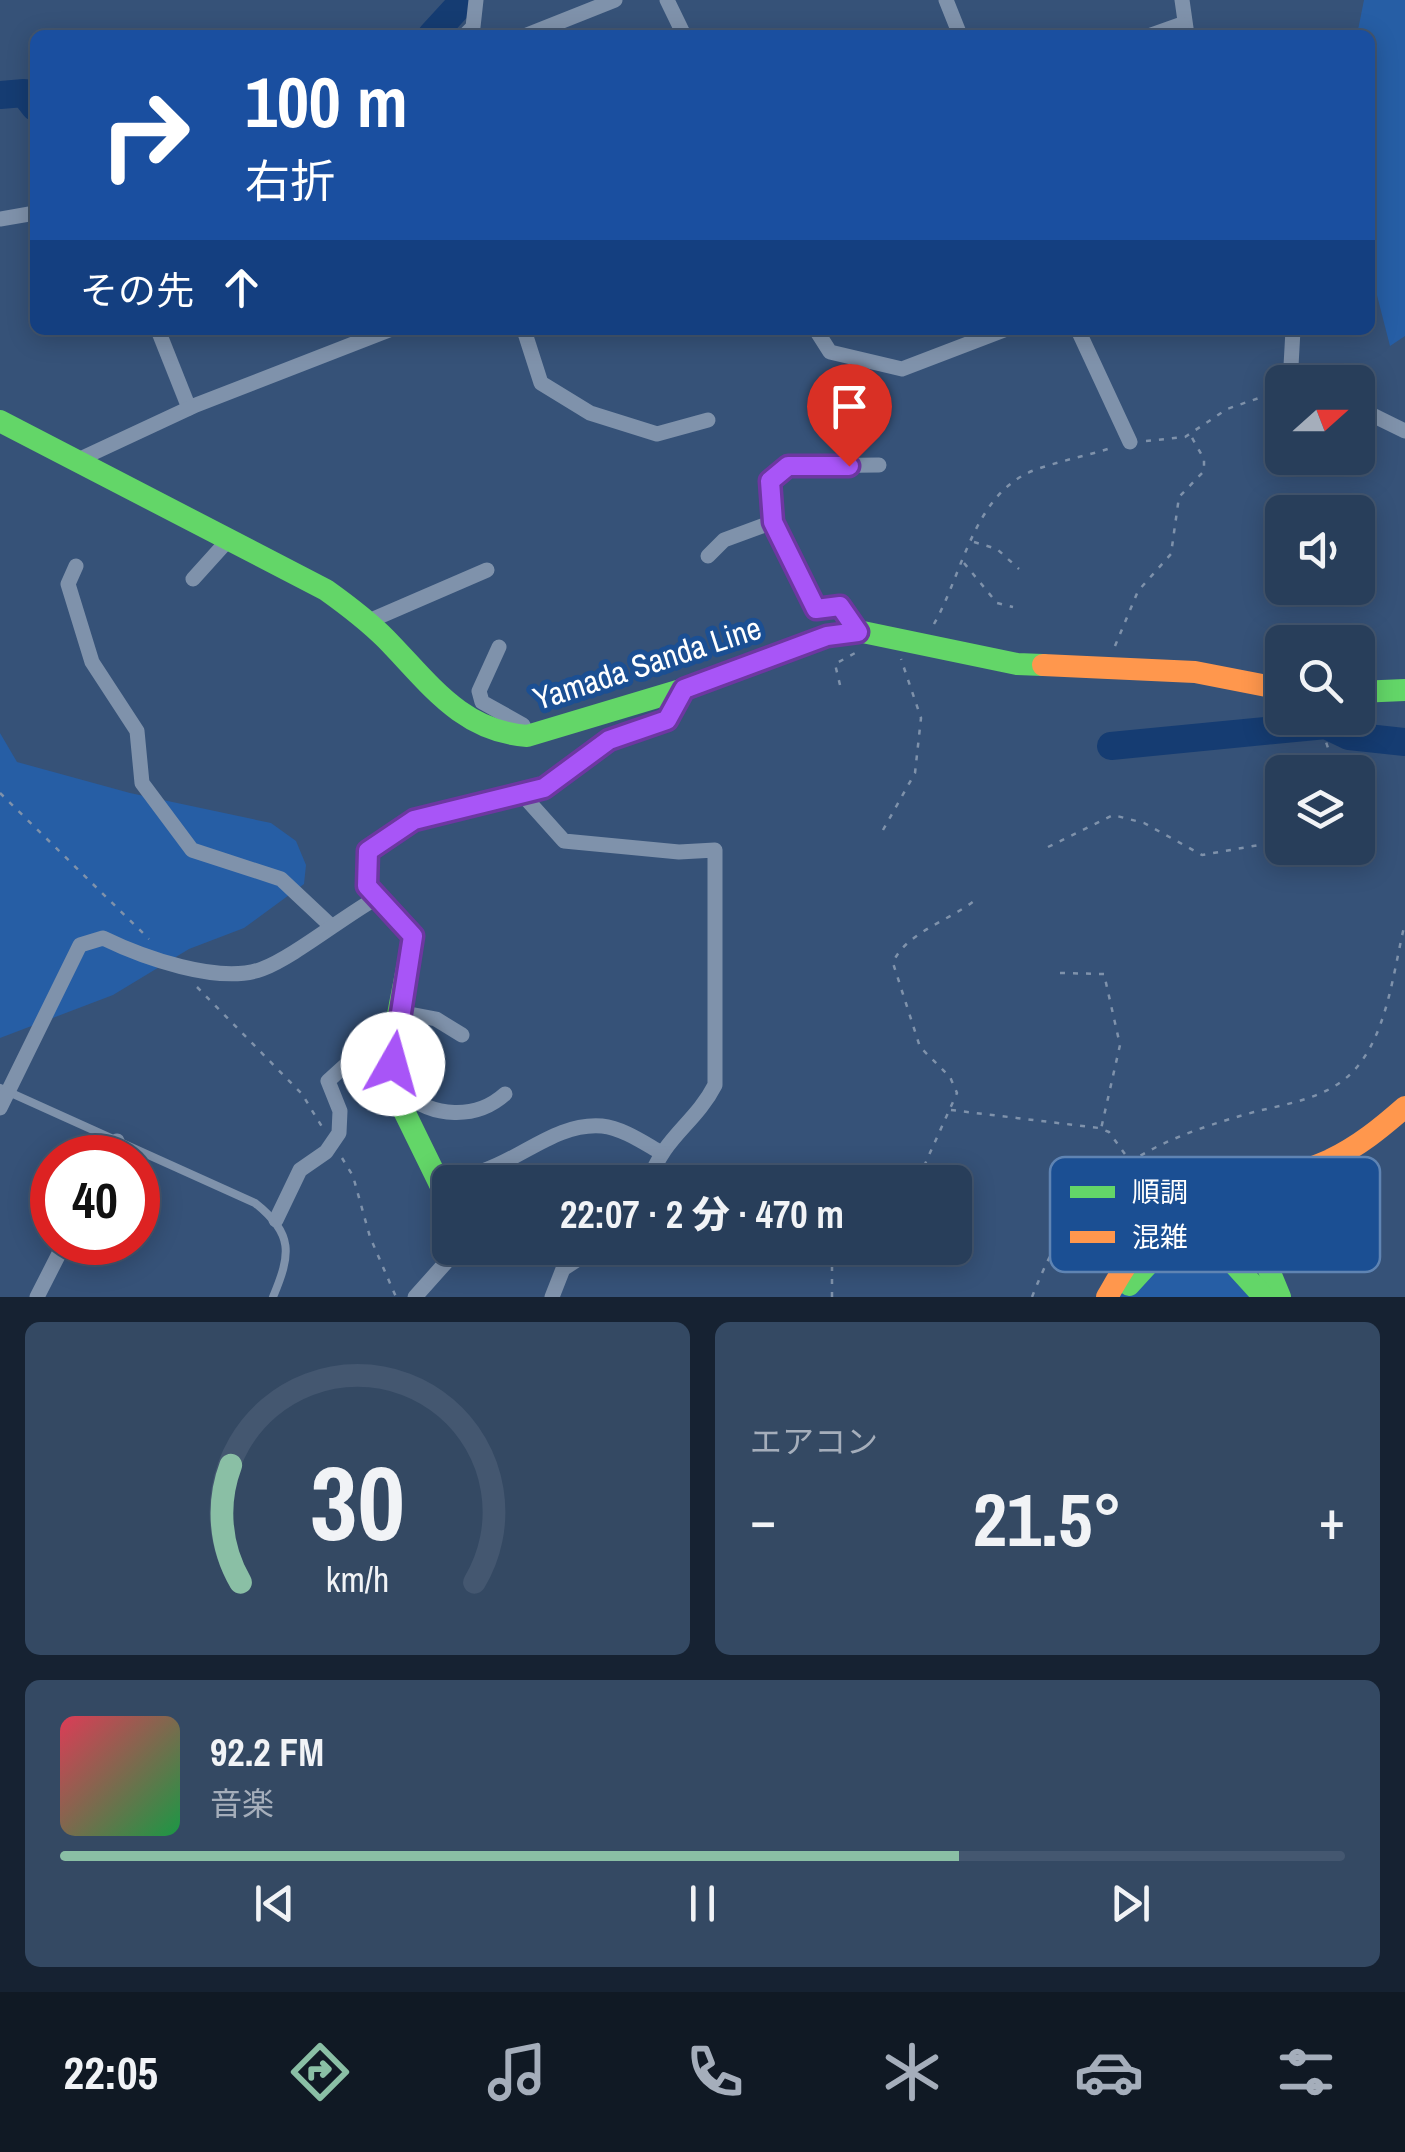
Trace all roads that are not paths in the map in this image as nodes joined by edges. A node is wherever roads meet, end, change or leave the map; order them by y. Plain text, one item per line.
1 (476, 0) edge
2 (615, 0) edge
3 (667, 0) edge
4 (946, 0) edge
5 (1182, 0) edge
6 (1184, 29) edge
7 (470, 30) edge
8 (540, 30) edge
9 (682, 30) edge
10 (958, 30) edge
11 (30, 214) edge
12 (0, 219) edge
13 (160, 335) edge
14 (376, 335) edge
15 (526, 335) edge
16 (819, 335) edge
17 (991, 335) edge
18 (1080, 335) edge
19 (1293, 335) edge
20 (1291, 365) edge
21 (189, 408) junction
22 (1375, 416) edge
23 (0, 420) edge
24 (708, 420) dead end
25 (1405, 431) edge
26 (1130, 442) road end
27 (78, 460) junction
28 (879, 465) dead end
29 (773, 522) junction
30 (230, 538) junction
31 (708, 556) dead end
32 (76, 566) dead end
33 (486, 570) dead end
34 (193, 579) dead end
35 (368, 621) junction
36 (858, 632) junction
37 (498, 647) dead end
38 (1265, 686) edge
39 (684, 689) junction
40 (1405, 690) edge
41 (1375, 691) edge
42 (527, 736) junction
43 (521, 792) junction
44 (375, 899) junction
45 (330, 925) junction
46 (399, 1012) junction
47 (462, 1036) dead end
48 (394, 1080) junction
49 (4, 1090) edge
50 (504, 1094) dead end
51 (1405, 1107) edge
52 (0, 1108) edge
53 (103, 1135) edge
54 (660, 1152) junction
55 (1336, 1157) edge
56 (160, 1160) edge
57 (433, 1165) edge
58 (498, 1165) edge
59 (655, 1165) edge
60 (276, 1220) junction
61 (53, 1265) edge
62 (444, 1265) edge
63 (570, 1265) edge
64 (1121, 1272) edge
65 (1142, 1272) edge
66 (1242, 1272) edge
67 (1270, 1272) edge
68 (37, 1297) edge
69 (274, 1297) edge
70 (415, 1297) edge
71 (552, 1297) edge
72 (1107, 1297) edge
73 (1120, 1297) edge
74 (1264, 1297) edge
75 (1280, 1297) edge

1 - 7 street
2 - 8 street
3 - 9 street
4 - 10 street
5 - 6 street
11 - 12 street
13 - 21 street
14 - 21 street
15 - 24 street
16 - 17 street
18 - 26 street
19 - 20 street
21 - 27 street
22 - 25 street
23 - 27 main road, Yamada Sanda Line
27 - 30 main road, Yamada Sanda Line
28 - 29 street
29 - 31 street
29 - 36 street
30 - 34 street
30 - 35 main road, Yamada Sanda Line
32 - 45 street
33 - 35 street
35 - 42 main road, Yamada Sanda Line
36 - 38 main road, Yamada Sanda Line
36 - 39 main road, Yamada Sanda Line
37 - 42 street
39 - 42 main road, Yamada Sanda Line
39 - 43 main road
40 - 41 main road
43 - 44 main road
43 - 54 street
44 - 45 street
44 - 46 main road
45 - 49 street
46 - 47 street
46 - 48 main road
48 - 50 street
48 - 57 main road
48 - 60 street
49 - 52 street
49 - 53 lane
51 - 55 main road
54 - 58 street
54 - 59 street
56 - 60 lane
60 - 69 lane
61 - 68 street
62 - 70 street
63 - 71 street
64 - 72 main road
65 - 73 main road
66 - 74 main road
67 - 75 main road

